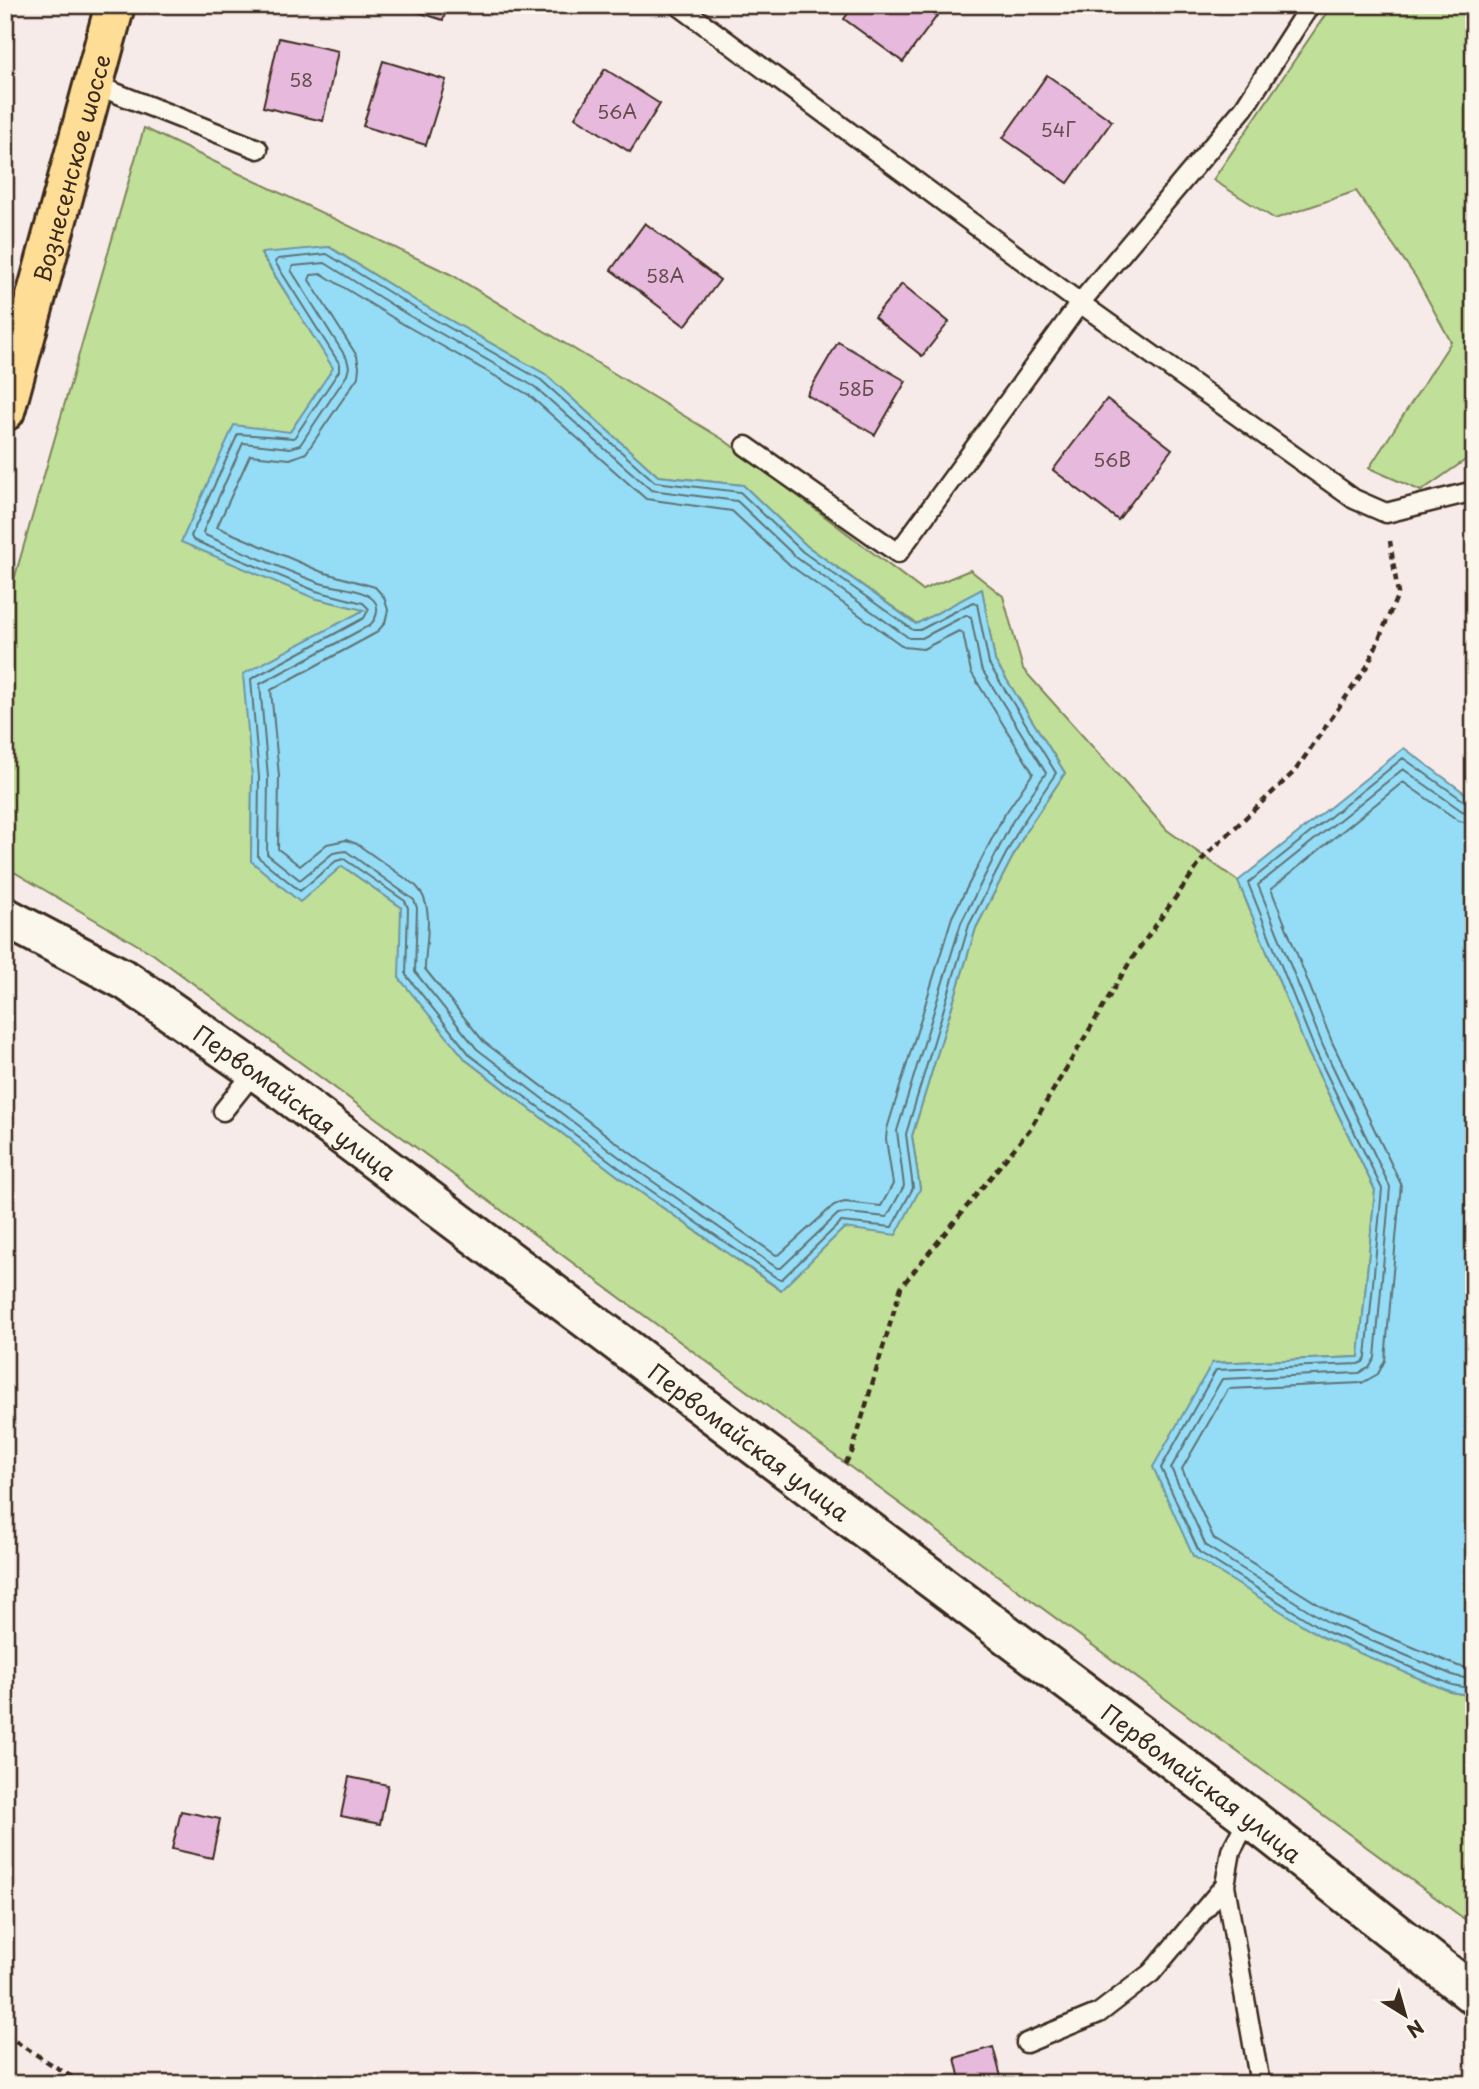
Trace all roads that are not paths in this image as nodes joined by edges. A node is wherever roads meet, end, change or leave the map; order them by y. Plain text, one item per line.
1 (115, 5) edge
2 (678, 5) edge
3 (1310, 5) edge
4 (93, 85) junction
5 (258, 149) dead end
6 (1080, 303) junction
7 (6, 403) edge
8 (746, 446) dead end
9 (1474, 491) edge
10 (5, 917) edge
11 (255, 1070) junction
12 (223, 1111) dead end
13 (1249, 1817) junction
14 (1225, 1885) junction
15 (1474, 1995) edge
16 (1026, 2043) dead end
17 (1260, 2084) edge

1 - 4 main road, Вознесенское шоссе
2 - 6 lane
3 - 6 lane
4 - 5 lane
4 - 7 main road, Вознесенское шоссе
6 - 8 lane
6 - 9 lane
10 - 11 street, Первомайская улица
11 - 12 lane
11 - 13 street, Первомайская улица
13 - 14 lane
13 - 15 street, Первомайская улица
14 - 16 lane
14 - 17 lane

